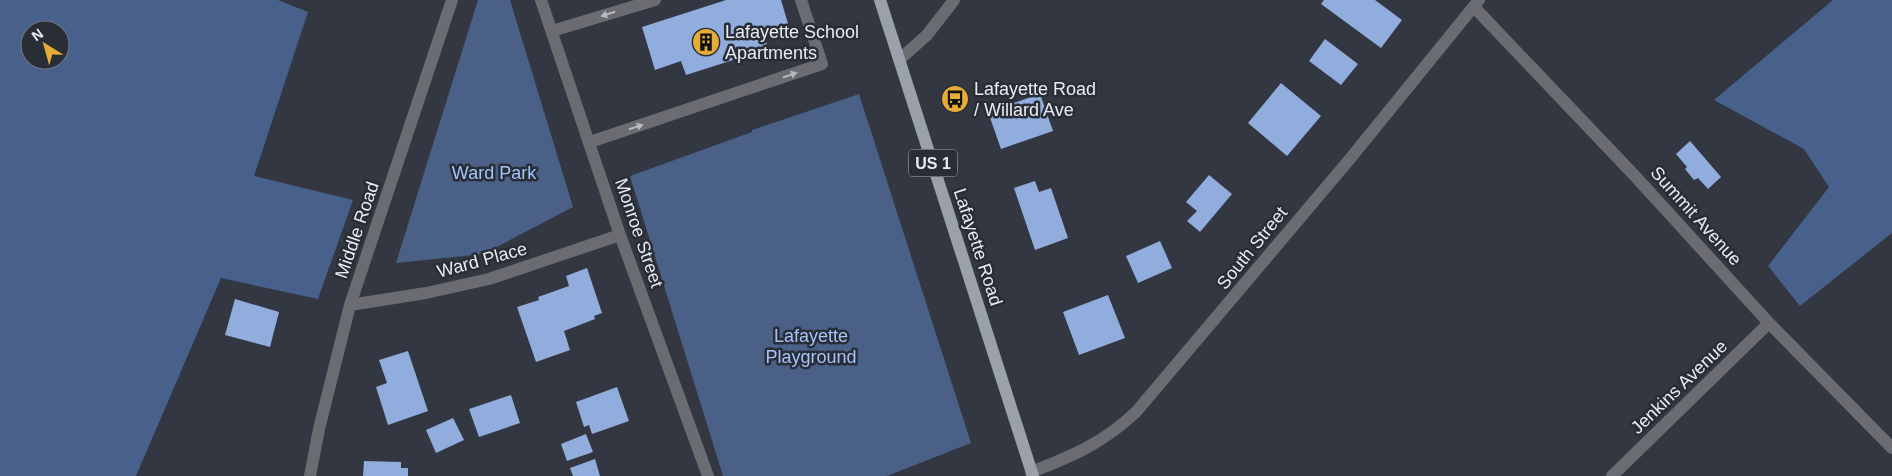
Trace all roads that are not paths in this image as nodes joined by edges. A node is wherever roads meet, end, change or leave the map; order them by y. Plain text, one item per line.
1 (452, 0) edge
2 (541, 0) edge
3 (655, 0) edge
4 (801, 0) edge
5 (880, 0) edge
6 (954, 0) edge
7 (1476, 4) edge
8 (552, 30) junction
9 (900, 59) junction
10 (590, 142) junction
11 (620, 235) junction
12 (350, 305) junction
13 (1769, 322) junction
14 (1892, 448) edge
15 (1028, 475) edge
16 (310, 476) edge
17 (708, 476) edge
18 (1612, 476) edge

1 - 12 street, Middle Road
2 - 8 street, Monroe Street
3 -> 8 street
10 -> 4 street
5 - 9 main road, Lafayette Road / US 1
6 - 9 street
7 - 13 street, Summit Avenue
7 - 15 street, South Street
8 - 10 street, Monroe Street
9 - 15 main road, Lafayette Road / US 1
10 - 11 street, Monroe Street
11 - 12 street, Ward Place
11 - 17 street, Monroe Street
12 - 16 street, Middle Road
13 - 14 street, Summit Avenue
13 - 18 street, Jenkins Avenue

